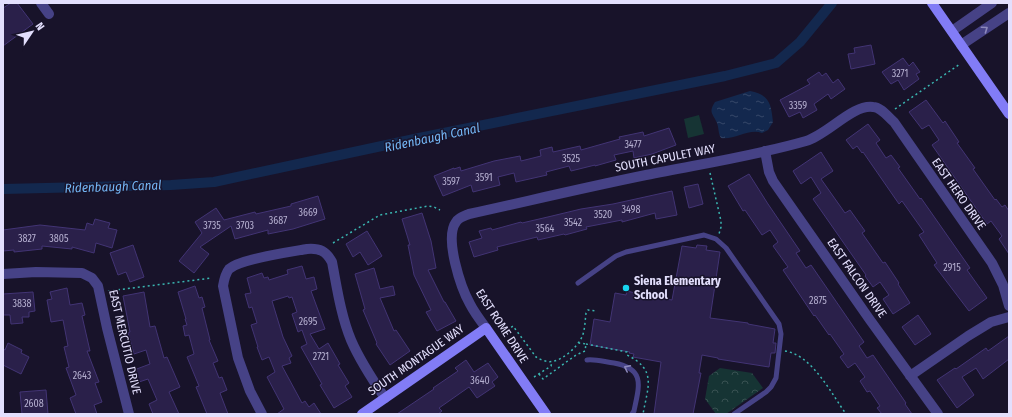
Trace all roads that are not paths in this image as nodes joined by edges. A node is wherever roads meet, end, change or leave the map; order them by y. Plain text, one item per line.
1 (41, 3) edge
2 (932, 3) edge
3 (992, 3) edge
4 (1009, 13) edge
5 (49, 14) dead end
6 (952, 31) junction
7 (961, 45) junction
8 (874, 106) joint
9 (1009, 114) edge
10 (764, 151) junction
11 (456, 222) joint
12 (3, 274) edge
13 (578, 283) dead end
14 (1009, 306) edge
15 (1009, 317) edge
16 (486, 328) junction
17 (587, 360) dead end
18 (910, 376) junction
19 (385, 398) junction
20 (129, 414) edge
21 (262, 414) edge
22 (362, 414) edge
23 (546, 414) edge
24 (632, 414) edge
25 (734, 414) edge
26 (938, 414) edge

1 - 5 street
2 - 6 street
3 - 6 street
7 -> 4 street
6 - 7 street
7 - 9 street
8 - 10 street, SOUTH CAPULET WAY
8 - 14 street, EAST HERO DRIVE
10 - 11 street, SOUTH CAPULET WAY
10 - 18 street, EAST FALCON DRIVE
11 - 16 street, EAST ROME DRIVE
12 - 20 street, EAST MERCUTIO DRIVE
13 - 25 lane
15 - 18 street
16 - 19 street, SOUTH MONTAGUE WAY
16 - 23 street, EAST ROME DRIVE
24 -> 17 lane
18 - 26 street, EAST FALCON DRIVE
19 - 21 street
19 - 22 street, SOUTH MONTAGUE WAY

